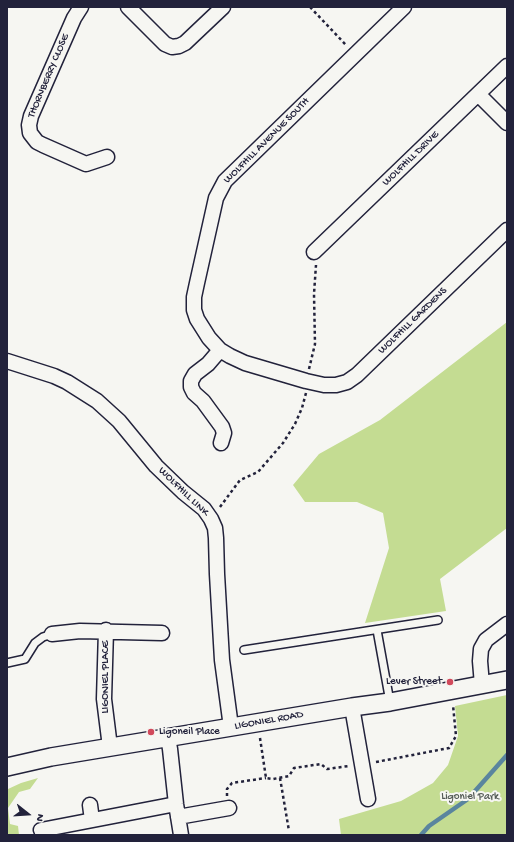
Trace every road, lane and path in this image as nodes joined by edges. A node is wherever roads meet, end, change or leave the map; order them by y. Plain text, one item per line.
1 (81, 7) edge
2 (128, 7) edge
3 (224, 7) edge
4 (310, 7) edge
5 (404, 7) edge
6 (354, 54) junction
7 (507, 66) edge
8 (478, 94) junction
9 (507, 123) edge
10 (107, 157) dead end
11 (507, 230) edge
12 (314, 252) joint
13 (220, 350) junction
14 (7, 361) edge
15 (306, 381) junction
16 (221, 443) dead end
17 (211, 519) junction
18 (438, 620) dead end
19 (507, 624) edge
20 (106, 630) junction
21 (377, 630) junction
22 (162, 633) dead end
23 (52, 634) joint
24 (244, 650) dead end
25 (7, 663) edge
26 (507, 680) edge
27 (482, 685) junction
28 (390, 702) junction
29 (453, 705) dead end
30 (352, 707) junction
31 (231, 727) junction
32 (168, 738) junction
33 (260, 738) dead end
34 (110, 747) junction
35 (395, 758) dead end
36 (341, 767) dead end
37 (7, 768) edge
38 (266, 778) junction
39 (280, 778) junction
40 (368, 799) dead end
41 (90, 805) dead end
42 (228, 808) joint
43 (177, 810) junction
44 (92, 820) junction
45 (41, 830) dead end
46 (289, 831) dead end
47 (181, 835) edge

1 - 10 street, THORNBERRY CLOSE
2 - 3 street
4 - 6 path
5 - 6 street, WOLFHILL AVENUE SOUTH
6 - 13 street, WOLFHILL AVENUE SOUTH
7 - 8 street, WOLFHILL DRIVE
8 - 9 street
8 - 12 street, WOLFHILL DRIVE
11 - 15 street, WOLFHILL GARDENS
12 - 15 path
13 - 15 street, WOLFHILL AVENUE SOUTH
13 - 16 street
14 - 17 street, WOLFHILL LINK
15 - 17 path
17 - 31 street, WOLFHILL LINK
18 - 21 lane
19 - 27 street
20 - 22 street, LIGONIEL PLACE
20 - 23 street, LIGONIEL PLACE
20 - 34 street, LIGONIEL PLACE
21 - 24 lane
21 - 28 lane
23 - 25 lane, LIGONIEL PLACE
26 - 27 street, LIGONIEL ROAD
27 - 28 street, LIGONIEL ROAD
28 - 30 street, LIGONIEL ROAD
29 - 35 path
30 - 31 street, LIGONIEL ROAD
30 - 40 street
31 - 32 street, LIGONIEL ROAD
32 - 34 street, LIGONIEL ROAD
32 - 43 street
33 - 38 path
34 - 37 street, LIGONIEL ROAD
36 - 39 path
38 - 39 path
38 - 42 path
39 - 46 path
41 - 44 street
42 - 43 street
43 - 44 street
43 - 47 street
44 - 45 street

